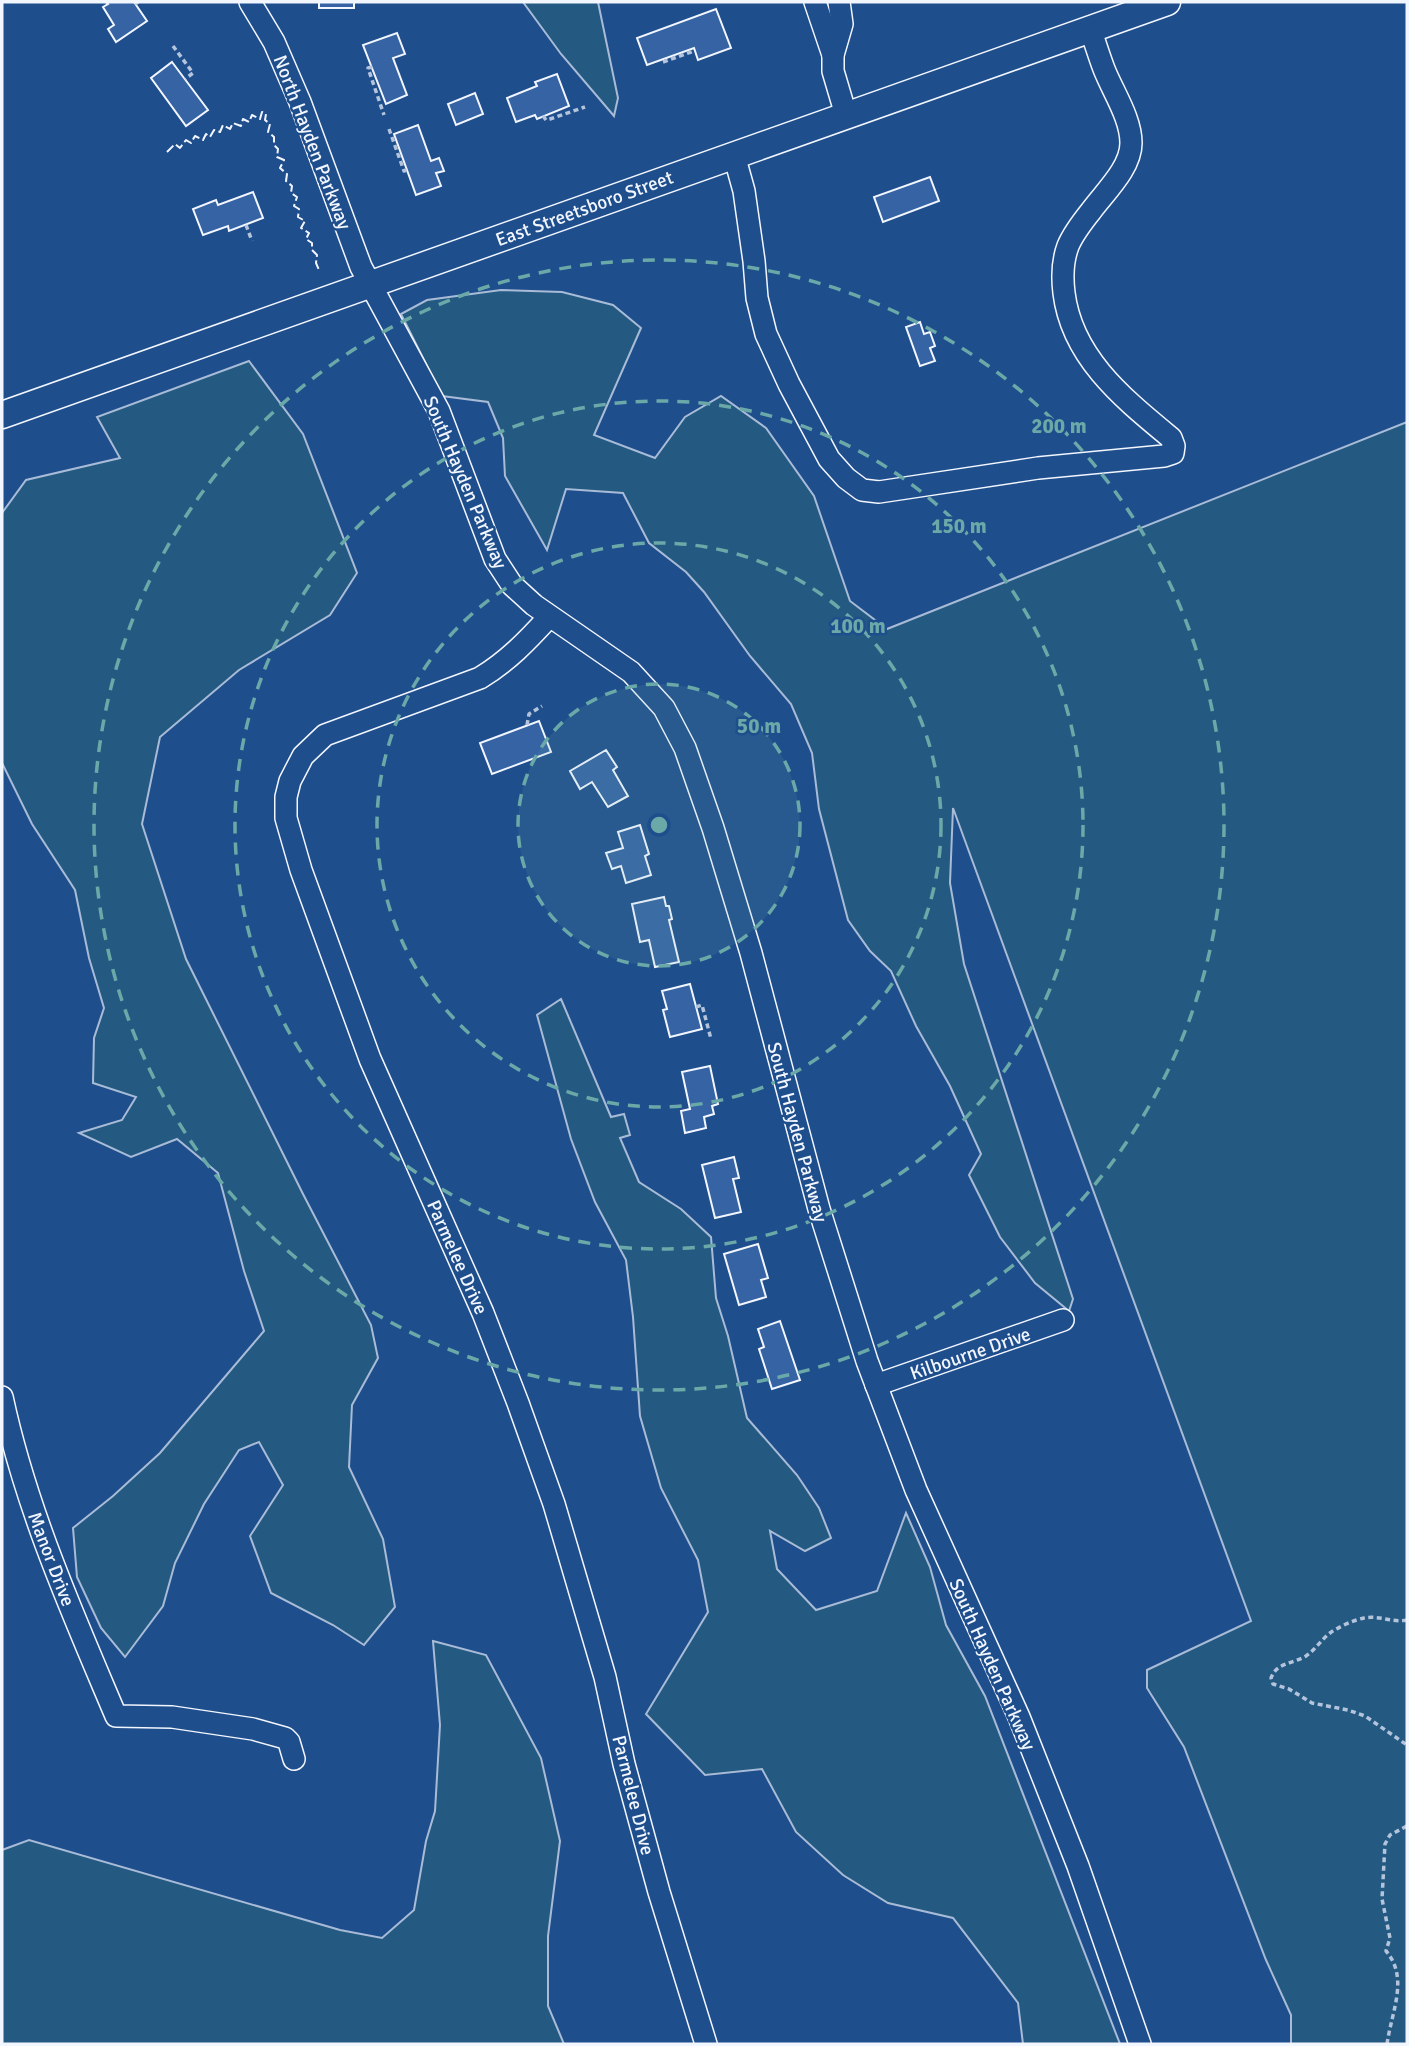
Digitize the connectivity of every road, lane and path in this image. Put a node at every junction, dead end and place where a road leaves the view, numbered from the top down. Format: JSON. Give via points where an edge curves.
{"nodes":[{"id":1,"x":250,"y":2,"type":"edge"},
{"id":2,"x":816,"y":2,"type":"edge"},
{"id":3,"x":839,"y":2,"type":"edge"},
{"id":4,"x":1167,"y":2,"type":"edge"},
{"id":5,"x":1090,"y":29,"type":"junction"},
{"id":6,"x":173,"y":46,"type":"dead end"},
{"id":7,"x":694,"y":51,"type":"dead end"},
{"id":8,"x":833,"y":55,"type":"junction"},
{"id":9,"x":663,"y":62,"type":"dead end"},
{"id":10,"x":372,"y":67,"type":"dead end"},
{"id":11,"x":185,"y":79,"type":"dead end"},
{"id":12,"x":584,"y":107,"type":"dead end"},
{"id":13,"x":384,"y":115,"type":"dead end"},
{"id":14,"x":846,"y":115,"type":"junction"},
{"id":15,"x":543,"y":116,"type":"dead end"},
{"id":16,"x":389,"y":129,"type":"dead end"},
{"id":17,"x":734,"y":155,"type":"junction"},
{"id":18,"x":407,"y":170,"type":"dead end"},
{"id":19,"x":246,"y":225,"type":"dead end"},
{"id":20,"x":252,"y":241,"type":"dead end"},
{"id":21,"x":371,"y":285,"type":"junction"},
{"id":22,"x":2,"y":415,"type":"edge"},
{"id":23,"x":549,"y":617,"type":"junction"},
{"id":24,"x":542,"y":706,"type":"dead end"},
{"id":25,"x":527,"y":725,"type":"dead end"},
{"id":26,"x":696,"y":1007,"type":"dead end"},
{"id":27,"x":710,"y":1039,"type":"dead end"},
{"id":28,"x":1063,"y":1320,"type":"dead end"},
{"id":29,"x":876,"y":1385,"type":"junction"},
{"id":30,"x":2,"y":1397,"type":"edge"},
{"id":31,"x":1407,"y":1620,"type":"edge"},
{"id":32,"x":1407,"y":1745,"type":"edge"},
{"id":33,"x":294,"y":1759,"type":"dead end"},
{"id":34,"x":1407,"y":1826,"type":"edge"},
{"id":35,"x":1402,"y":1966,"type":"dead end"},
{"id":36,"x":1404,"y":1993,"type":"dead end"},
{"id":37,"x":706,"y":2044,"type":"edge"},
{"id":38,"x":1140,"y":2044,"type":"edge"},
{"id":39,"x":1387,"y":2044,"type":"edge"}],
"edges":[{"from":1,"to":21,"type":"street","name":"North Hayden Parkway","via":[[274,42],[300,102]]},
{"from":2,"to":8,"type":"street"},
{"from":3,"to":8,"type":"street","via":[[842,24]]},
{"from":4,"to":5,"type":"main road","name":"East Streetsboro Street"},
{"from":5,"to":14,"type":"main road","name":"East Streetsboro Street"},
{"from":5,"to":17,"type":"street","via":[[1132,146],[1125,165],[1068,246],[1061,273],[1066,313],[1097,369],[1123,399],[1171,439],[1173,453],[879,492],[862,490],[829,459],[766,334],[744,191]]},
{"from":6,"to":11,"type":"path","via":[[193,73]]},
{"from":7,"to":9,"type":"path"},
{"from":8,"to":14,"type":"street","via":[[837,92]]},
{"from":10,"to":13,"type":"path","via":[[368,68]]},
{"from":12,"to":15,"type":"path","via":[[546,120]]},
{"from":14,"to":17,"type":"main road","name":"East Streetsboro Street"},
{"from":16,"to":18,"type":"path"},
{"from":17,"to":21,"type":"main road","name":"East Streetsboro Street"},
{"from":19,"to":20,"type":"path"},
{"from":21,"to":22,"type":"main road","name":"East Streetsboro Street"},
{"from":21,"to":23,"type":"street","name":"South Hayden Parkway","via":[[439,411],[495,559],[512,586]]},
{"from":23,"to":29,"type":"street","name":"South Hayden Parkway","via":[[631,672],[664,708],[685,748],[751,953],[832,1257]]},
{"from":23,"to":37,"type":"street","name":"Parmelee Drive","via":[[516,653],[480,678],[325,736],[303,756],[290,781],[286,818],[370,1059],[483,1313],[554,1504],[605,1677],[659,1892]]},
{"from":24,"to":25,"type":"path","via":[[529,714]]},
{"from":26,"to":27,"type":"path","via":[[702,1005]]},
{"from":28,"to":29,"type":"street","name":"Kilbourne Drive"},
{"from":29,"to":38,"type":"street","name":"South Hayden Parkway","via":[[915,1490],[1019,1717],[1078,1866]]},
{"from":30,"to":33,"type":"street","name":"Manor Drive","via":[[26,1492],[116,1716],[172,1717],[253,1729],[285,1738]]},
{"from":31,"to":32,"type":"path","via":[[1360,1619],[1330,1633],[1303,1658],[1284,1663],[1270,1678],[1277,1687],[1312,1703],[1364,1716]]},
{"from":34,"to":35,"type":"path","via":[[1390,1835],[1385,1844],[1382,1899],[1390,1938],[1386,1951]]},
{"from":36,"to":39,"type":"path"}]}
